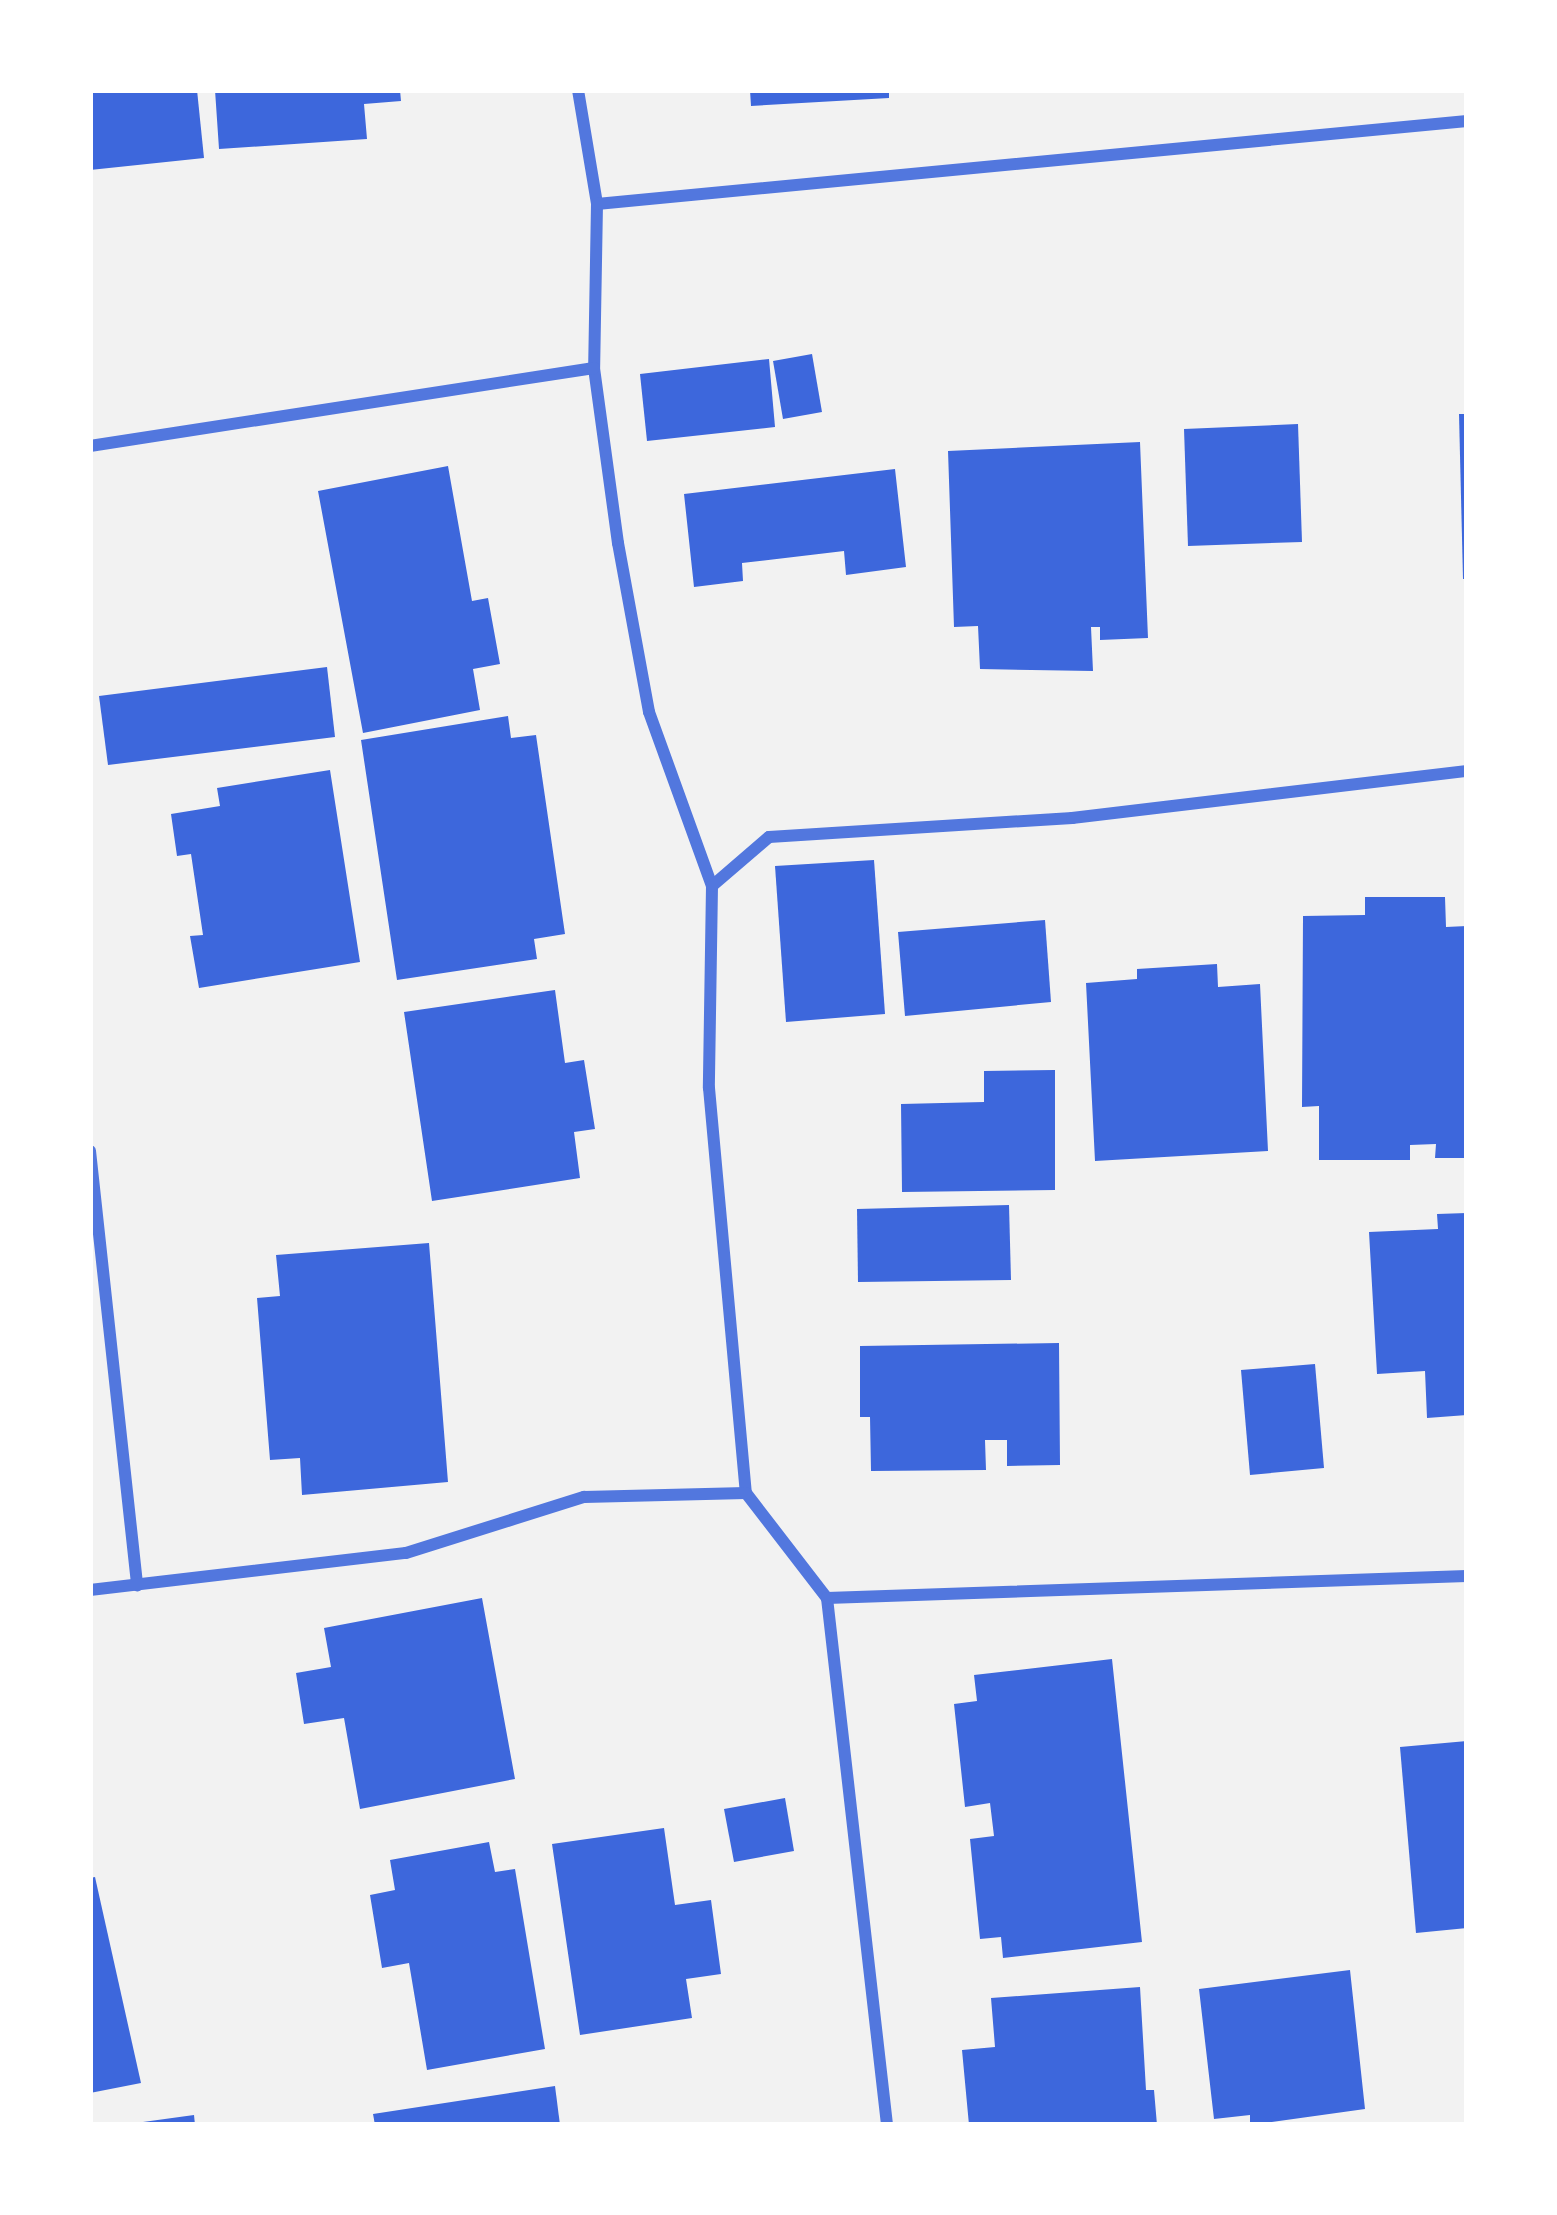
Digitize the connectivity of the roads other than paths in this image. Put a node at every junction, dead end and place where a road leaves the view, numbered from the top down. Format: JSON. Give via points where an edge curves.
{"nodes":[{"id":1,"x":578,"y":90,"type":"edge"},
{"id":2,"x":1467,"y":121,"type":"edge"},
{"id":3,"x":597,"y":204,"type":"junction"},
{"id":4,"x":594,"y":368,"type":"junction"},
{"id":5,"x":90,"y":446,"type":"edge"},
{"id":6,"x":1467,"y":772,"type":"edge"},
{"id":7,"x":712,"y":886,"type":"junction"},
{"id":8,"x":90,"y":1151,"type":"edge"},
{"id":9,"x":746,"y":1493,"type":"junction"},
{"id":10,"x":1467,"y":1576,"type":"edge"},
{"id":11,"x":137,"y":1585,"type":"junction"},
{"id":12,"x":90,"y":1590,"type":"edge"},
{"id":13,"x":827,"y":1598,"type":"junction"},
{"id":14,"x":887,"y":2125,"type":"edge"}],
"edges":[{"from":1,"to":3,"type":"street"},
{"from":2,"to":3,"type":"street"},
{"from":3,"to":4,"type":"street"},
{"from":4,"to":5,"type":"street"},
{"from":4,"to":7,"type":"street","via":[[649,712]]},
{"from":6,"to":7,"type":"street","via":[[1072,818],[769,837]]},
{"from":7,"to":9,"type":"street","via":[[709,1088]]},
{"from":8,"to":11,"type":"street"},
{"from":9,"to":11,"type":"street","via":[[584,1497],[406,1553]]},
{"from":9,"to":13,"type":"street"},
{"from":10,"to":13,"type":"street"},
{"from":11,"to":12,"type":"street"},
{"from":13,"to":14,"type":"street"}]}
